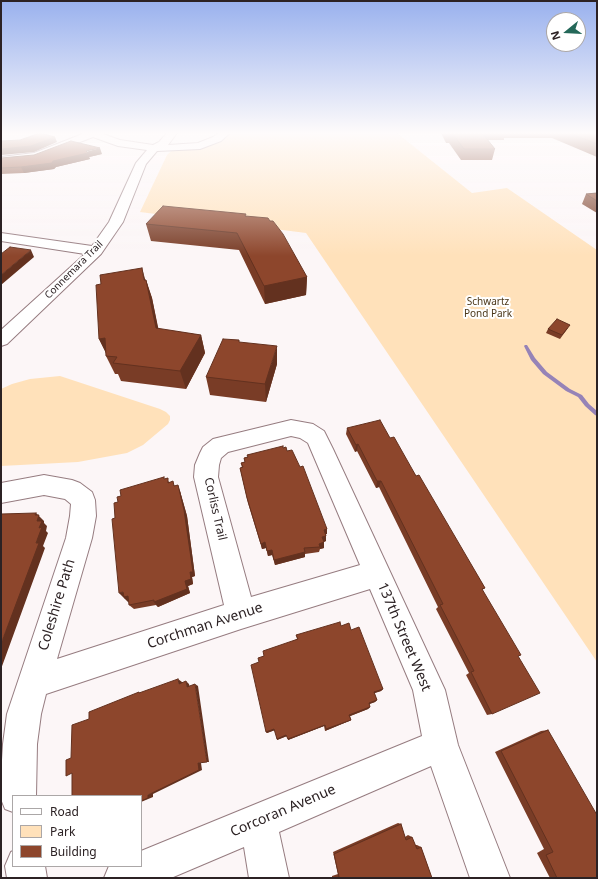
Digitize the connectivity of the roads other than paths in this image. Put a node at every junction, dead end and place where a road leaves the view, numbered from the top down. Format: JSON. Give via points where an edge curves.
{"nodes":[{"id":1,"x":135,"y":174,"type":"edge"},
{"id":2,"x":3,"y":239,"type":"edge"},
{"id":3,"x":96,"y":251,"type":"junction"},
{"id":4,"x":1,"y":340,"type":"edge"},
{"id":5,"x":305,"y":430,"type":"joint"},
{"id":6,"x":1,"y":493,"type":"edge"},
{"id":7,"x":377,"y":573,"type":"junction"},
{"id":8,"x":241,"y":614,"type":"junction"},
{"id":9,"x":34,"y":682,"type":"junction"},
{"id":10,"x":441,"y":745,"type":"junction"},
{"id":11,"x":18,"y":795,"type":"edge"},
{"id":12,"x":258,"y":822,"type":"junction"},
{"id":13,"x":25,"y":867,"type":"edge"},
{"id":14,"x":27,"y":878,"type":"edge"},
{"id":15,"x":124,"y":878,"type":"edge"},
{"id":16,"x":269,"y":878,"type":"edge"},
{"id":17,"x":490,"y":878,"type":"edge"}],
"edges":[{"from":1,"to":3,"type":"street","name":"Connemara Trail","via":[[116,222]]},
{"from":2,"to":3,"type":"street"},
{"from":3,"to":4,"type":"street","name":"Connemara Trail"},
{"from":5,"to":7,"type":"street","name":"137th Street West","via":[[316,437],[322,448]]},
{"from":5,"to":8,"type":"street","name":"Corliss Trail","via":[[284,429],[221,445],[211,454],[207,465],[206,477]]},
{"from":6,"to":9,"type":"street","name":"Coleshire Path","via":[[44,485],[72,490],[83,500],[83,516],[78,538]]},
{"from":7,"to":8,"type":"street","name":"Corchman Avenue"},
{"from":7,"to":10,"type":"street","name":"137th Street West","via":[[429,690]]},
{"from":8,"to":9,"type":"street","name":"Corchman Avenue"},
{"from":9,"to":11,"type":"street","name":"Coleshire Path","via":[[24,714]]},
{"from":10,"to":12,"type":"street","name":"Corcoran Avenue"},
{"from":10,"to":17,"type":"street","name":"137th Street West"},
{"from":12,"to":15,"type":"street","name":"Corcoran Avenue"},
{"from":12,"to":16,"type":"street"},
{"from":13,"to":14,"type":"street"}]}
